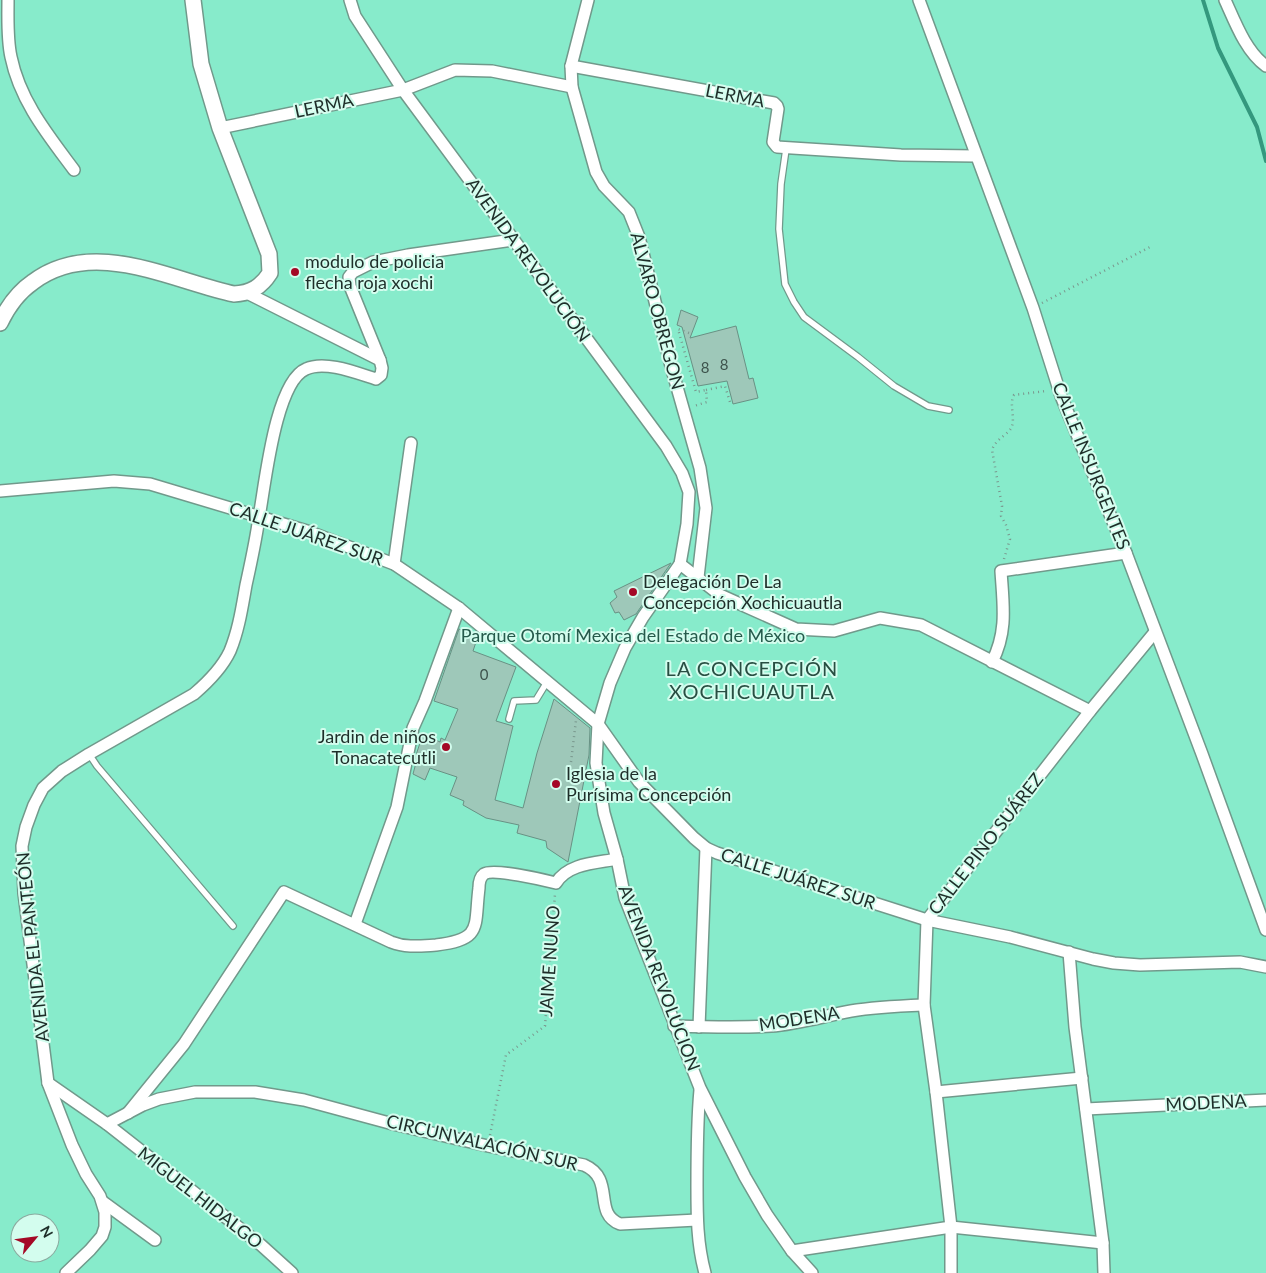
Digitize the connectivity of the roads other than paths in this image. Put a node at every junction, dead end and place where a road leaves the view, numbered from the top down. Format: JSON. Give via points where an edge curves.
{"nodes":[{"id":1,"x":8,"y":0,"type":"edge"},
{"id":2,"x":193,"y":0,"type":"edge"},
{"id":3,"x":350,"y":0,"type":"edge"},
{"id":4,"x":588,"y":0,"type":"edge"},
{"id":5,"x":919,"y":0,"type":"edge"},
{"id":6,"x":1226,"y":0,"type":"edge"},
{"id":7,"x":571,"y":66,"type":"junction"},
{"id":8,"x":1266,"y":66,"type":"edge"},
{"id":9,"x":572,"y":87,"type":"junction"},
{"id":10,"x":403,"y":90,"type":"junction"},
{"id":11,"x":220,"y":128,"type":"junction"},
{"id":12,"x":786,"y":149,"type":"junction"},
{"id":13,"x":976,"y":156,"type":"junction"},
{"id":14,"x":74,"y":170,"type":"dead end"},
{"id":15,"x":513,"y":240,"type":"junction"},
{"id":16,"x":247,"y":292,"type":"junction"},
{"id":17,"x":0,"y":323,"type":"edge"},
{"id":18,"x":380,"y":360,"type":"junction"},
{"id":19,"x":949,"y":410,"type":"dead end"},
{"id":20,"x":410,"y":443,"type":"dead end"},
{"id":21,"x":0,"y":491,"type":"edge"},
{"id":22,"x":260,"y":517,"type":"junction"},
{"id":23,"x":687,"y":524,"type":"joint"},
{"id":24,"x":1126,"y":553,"type":"junction"},
{"id":25,"x":394,"y":564,"type":"junction"},
{"id":26,"x":680,"y":564,"type":"junction"},
{"id":27,"x":698,"y":577,"type":"junction"},
{"id":28,"x":459,"y":608,"type":"junction"},
{"id":29,"x":1155,"y":632,"type":"junction"},
{"id":30,"x":992,"y":662,"type":"junction"},
{"id":31,"x":547,"y":682,"type":"junction"},
{"id":32,"x":1090,"y":711,"type":"junction"},
{"id":33,"x":509,"y":719,"type":"dead end"},
{"id":34,"x":598,"y":724,"type":"junction"},
{"id":35,"x":89,"y":754,"type":"junction"},
{"id":36,"x":706,"y":848,"type":"junction"},
{"id":37,"x":617,"y":859,"type":"junction"},
{"id":38,"x":927,"y":920,"type":"junction"},
{"id":39,"x":355,"y":924,"type":"junction"},
{"id":40,"x":233,"y":926,"type":"dead end"},
{"id":41,"x":1266,"y":930,"type":"edge"},
{"id":42,"x":1069,"y":952,"type":"junction"},
{"id":43,"x":1266,"y":967,"type":"edge"},
{"id":44,"x":924,"y":1005,"type":"junction"},
{"id":45,"x":674,"y":1026,"type":"junction"},
{"id":46,"x":699,"y":1027,"type":"junction"},
{"id":47,"x":1082,"y":1078,"type":"junction"},
{"id":48,"x":48,"y":1083,"type":"junction"},
{"id":49,"x":700,"y":1088,"type":"junction"},
{"id":50,"x":936,"y":1092,"type":"junction"},
{"id":51,"x":1266,"y":1100,"type":"edge"},
{"id":52,"x":1086,"y":1109,"type":"junction"},
{"id":53,"x":128,"y":1113,"type":"junction"},
{"id":54,"x":107,"y":1124,"type":"junction"},
{"id":55,"x":103,"y":1202,"type":"junction"},
{"id":56,"x":697,"y":1220,"type":"junction"},
{"id":57,"x":951,"y":1227,"type":"junction"},
{"id":58,"x":154,"y":1240,"type":"dead end"},
{"id":59,"x":1103,"y":1243,"type":"junction"},
{"id":60,"x":792,"y":1250,"type":"junction"},
{"id":61,"x":66,"y":1273,"type":"edge"},
{"id":62,"x":292,"y":1273,"type":"edge"},
{"id":63,"x":705,"y":1273,"type":"edge"},
{"id":64,"x":812,"y":1273,"type":"edge"},
{"id":65,"x":951,"y":1273,"type":"edge"},
{"id":66,"x":1104,"y":1273,"type":"edge"}],
"edges":[{"from":1,"to":14,"type":"street","via":[[10,56],[17,81],[28,106]]},
{"from":2,"to":11,"type":"main road","via":[[201,64]]},
{"from":3,"to":10,"type":"street","name":"AVENIDA REVOLUCIÓN","via":[[355,16]]},
{"from":4,"to":7,"type":"street","name":"ALVARO OBREGON"},
{"from":5,"to":13,"type":"street","name":"CALLE INSURGENTES"},
{"from":6,"to":8,"type":"street","via":[[1241,35]]},
{"from":7,"to":9,"type":"street","name":"ALVARO OBREGON"},
{"from":7,"to":12,"type":"street","name":"LERMA","via":[[774,103],[778,109],[773,142],[777,148]]},
{"from":9,"to":10,"type":"street","name":"LERMA","via":[[471,69],[455,70]]},
{"from":9,"to":27,"type":"street","name":"ALVARO OBREGON","via":[[596,172],[604,186],[629,212],[639,237],[700,468],[706,508]]},
{"from":10,"to":11,"type":"street","name":"LERMA"},
{"from":10,"to":15,"type":"street","name":"AVENIDA REVOLUCIÓN"},
{"from":11,"to":16,"type":"main road","via":[[269,254],[270,273],[258,288]]},
{"from":12,"to":13,"type":"street"},
{"from":12,"to":19,"type":"lane","via":[[779,229],[786,284],[794,302],[804,317],[894,386],[928,406]]},
{"from":13,"to":24,"type":"street","name":"CALLE INSURGENTES","via":[[1034,308],[1061,396]]},
{"from":15,"to":18,"type":"street","via":[[408,255],[374,262],[353,272],[349,283]]},
{"from":15,"to":23,"type":"street","name":"AVENIDA REVOLUCIÓN","via":[[674,459],[689,492]]},
{"from":16,"to":17,"type":"main road","via":[[234,294],[133,267],[85,262],[50,270],[37,279],[8,306]]},
{"from":16,"to":18,"type":"street"},
{"from":18,"to":22,"type":"street","name":"AVENIDA EL PANTEÓN","via":[[381,375],[376,379],[340,368],[319,366],[306,368],[297,374],[277,422]]},
{"from":20,"to":25,"type":"street"},
{"from":21,"to":22,"type":"street","name":"CALLE JUÁREZ SUR","via":[[114,481],[150,484]]},
{"from":22,"to":25,"type":"street","name":"CALLE JUÁREZ SUR"},
{"from":22,"to":35,"type":"street","name":"AVENIDA EL PANTEÓN","via":[[238,627],[217,672],[194,694]]},
{"from":23,"to":26,"type":"street","name":"AVENIDA REVOLUCION"},
{"from":24,"to":29,"type":"street","name":"CALLE INSURGENTES"},
{"from":24,"to":30,"type":"street","via":[[1001,571],[1004,630]]},
{"from":25,"to":28,"type":"street","name":"CALLE JUÁREZ SUR"},
{"from":26,"to":27,"type":"street"},
{"from":26,"to":34,"type":"street","name":"AVENIDA REVOLUCION","via":[[626,648],[610,683]]},
{"from":27,"to":30,"type":"street","via":[[720,595],[796,629],[834,631],[880,618],[894,619],[929,629]]},
{"from":28,"to":31,"type":"street","name":"CALLE JUÁREZ SUR"},
{"from":28,"to":39,"type":"street","via":[[413,728],[397,806]]},
{"from":29,"to":32,"type":"street","name":"CALLE PINO SUÁREZ"},
{"from":29,"to":41,"type":"street","name":"CALLE INSURGENTES"},
{"from":30,"to":32,"type":"street"},
{"from":31,"to":33,"type":"lane","via":[[536,700],[514,701]]},
{"from":31,"to":34,"type":"street","name":"CALLE JUÁREZ SUR"},
{"from":32,"to":38,"type":"street","name":"CALLE PINO SUÁREZ"},
{"from":34,"to":36,"type":"street","name":"CALLE JUÁREZ SUR","via":[[639,782],[680,826]]},
{"from":34,"to":37,"type":"street","name":"AVENIDA REVOLUCION","via":[[596,764],[604,813]]},
{"from":35,"to":40,"type":"lane"},
{"from":35,"to":48,"type":"street","name":"AVENIDA EL PANTEÓN","via":[[62,771],[44,788],[29,819],[22,846],[24,893]]},
{"from":36,"to":38,"type":"street","name":"CALLE JUÁREZ SUR"},
{"from":36,"to":46,"type":"street"},
{"from":37,"to":39,"type":"street","name":"JAIME NUNO","via":[[571,869],[556,882],[497,872],[484,874],[473,929],[469,936],[458,941],[404,947]]},
{"from":37,"to":45,"type":"street","name":"AVENIDA REVOLUCION","via":[[625,898]]},
{"from":38,"to":42,"type":"street","name":"CALLE JUÁREZ SUR"},
{"from":38,"to":44,"type":"street","name":"CALLE PINO SUÁREZ"},
{"from":39,"to":53,"type":"street","via":[[284,892],[184,1044]]},
{"from":42,"to":43,"type":"street","name":"CALLE JUÁREZ SUR","via":[[1114,963],[1240,962]]},
{"from":42,"to":47,"type":"street"},
{"from":44,"to":46,"type":"street","name":"MODENA","via":[[871,1008],[772,1026]]},
{"from":44,"to":50,"type":"street","name":"CALLE PINO SUÁREZ"},
{"from":45,"to":46,"type":"street","name":"MODENA"},
{"from":45,"to":49,"type":"street","name":"AVENIDA REVOLUCION"},
{"from":47,"to":50,"type":"street"},
{"from":47,"to":52,"type":"street"},
{"from":48,"to":54,"type":"street"},
{"from":48,"to":55,"type":"street","name":"AVENIDA EL PANTEÓN","via":[[72,1144]]},
{"from":49,"to":56,"type":"street"},
{"from":49,"to":60,"type":"street","name":"AVENIDA REVOLUCION","via":[[749,1184]]},
{"from":50,"to":57,"type":"street","name":"CALLE PINO SUÁREZ"},
{"from":51,"to":52,"type":"street","name":"MODENA"},
{"from":52,"to":59,"type":"street"},
{"from":53,"to":54,"type":"street","name":"CIRCUNVALACIÓN SUR"},
{"from":53,"to":56,"type":"street","name":"CIRCUNVALACIÓN SUR","via":[[158,1099],[194,1092],[255,1092],[304,1100],[393,1124],[590,1168],[601,1181],[606,1211],[620,1224]]},
{"from":54,"to":62,"type":"street","name":"MIGUEL HIDALGO"},
{"from":55,"to":58,"type":"street"},
{"from":55,"to":61,"type":"street","name":"AVENIDA EL PANTEÓN","via":[[106,1219],[102,1236]]},
{"from":56,"to":63,"type":"street"},
{"from":57,"to":59,"type":"street"},
{"from":57,"to":60,"type":"street"},
{"from":57,"to":65,"type":"street","name":"CALLE PINO SUÁREZ"},
{"from":59,"to":66,"type":"street"},
{"from":60,"to":64,"type":"street","name":"AVENIDA REVOLUCION"}]}
